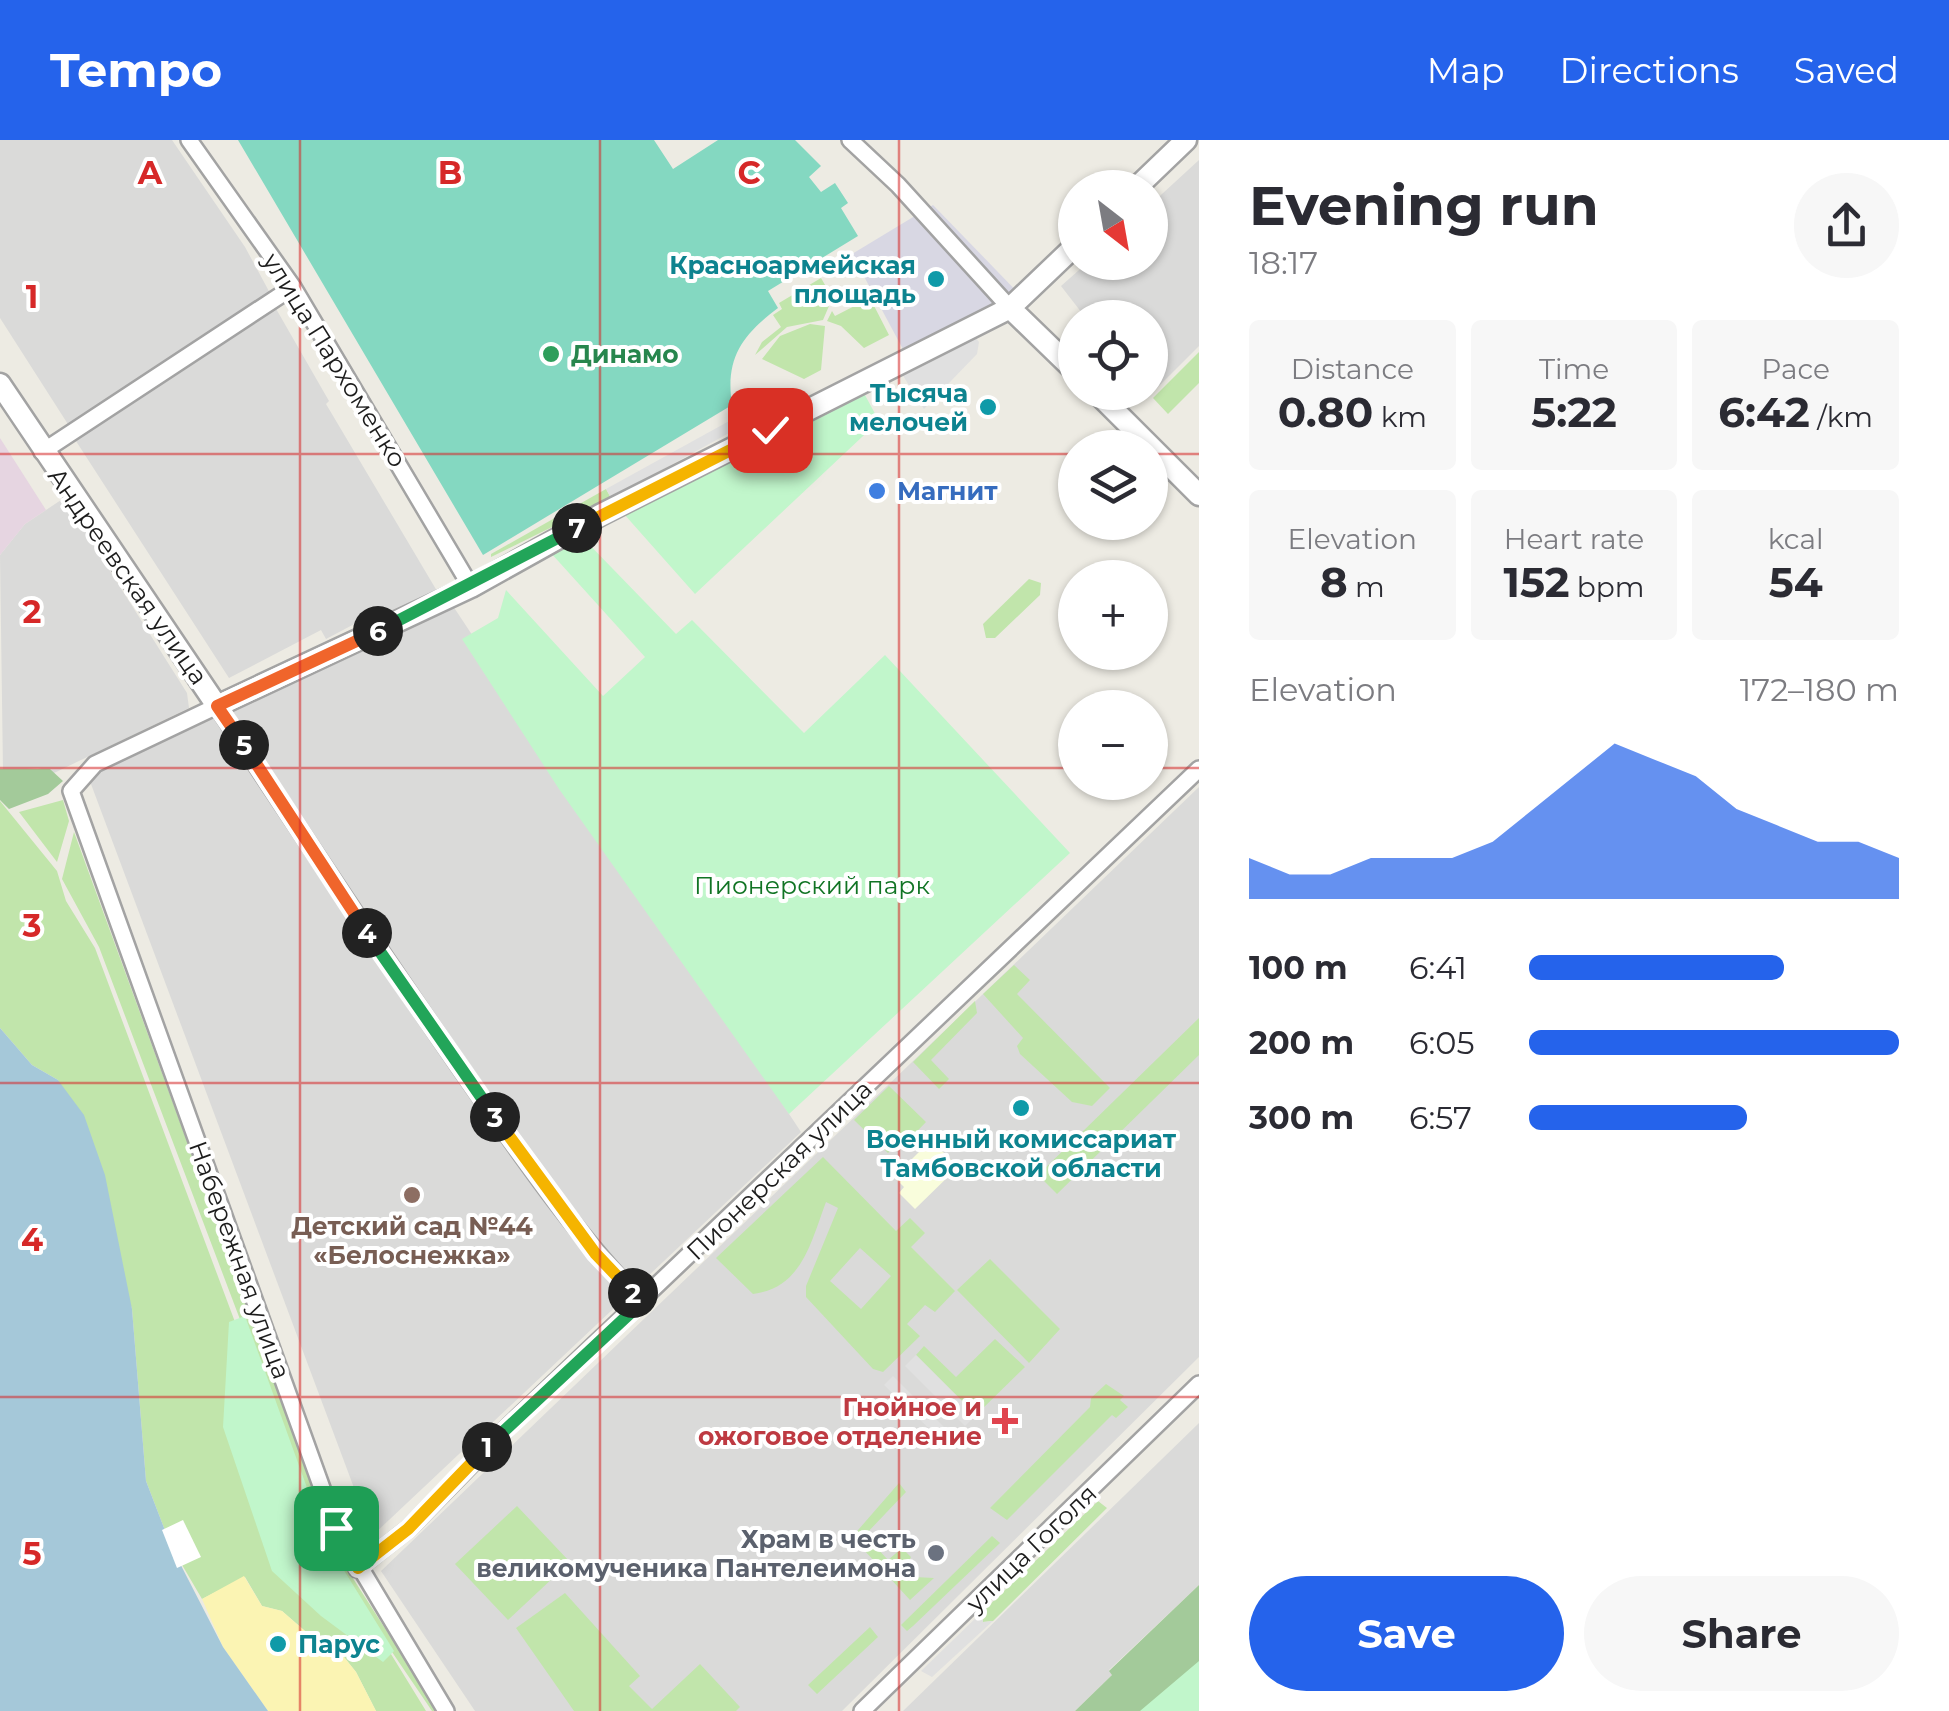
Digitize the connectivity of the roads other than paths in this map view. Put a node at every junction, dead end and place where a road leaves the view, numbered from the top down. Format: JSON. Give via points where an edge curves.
{"nodes":[{"id":1,"x":189,"y":140,"type":"edge"},
{"id":2,"x":850,"y":140,"type":"edge"},
{"id":3,"x":1186,"y":140,"type":"edge"},
{"id":4,"x":1155,"y":170,"type":"edge"},
{"id":5,"x":1058,"y":262,"type":"edge"},
{"id":6,"x":293,"y":287,"type":"junction"},
{"id":7,"x":1010,"y":308,"type":"junction"},
{"id":8,"x":1058,"y":355,"type":"edge"},
{"id":9,"x":0,"y":384,"type":"edge"},
{"id":10,"x":1114,"y":410,"type":"edge"},
{"id":11,"x":42,"y":452,"type":"junction"},
{"id":12,"x":1199,"y":496,"type":"edge"},
{"id":13,"x":471,"y":587,"type":"junction"},
{"id":14,"x":217,"y":706,"type":"junction"},
{"id":15,"x":1199,"y":769,"type":"edge"},
{"id":16,"x":642,"y":1302,"type":"junction"},
{"id":17,"x":1199,"y":1384,"type":"edge"},
{"id":18,"x":358,"y":1568,"type":"junction"},
{"id":19,"x":446,"y":1711,"type":"edge"},
{"id":20,"x":862,"y":1711,"type":"edge"}],
"edges":[{"from":1,"to":6,"type":"street","name":"улица Пархоменко"},
{"from":2,"to":7,"type":"street"},
{"from":3,"to":4,"type":"street"},
{"from":5,"to":7,"type":"street"},
{"from":6,"to":11,"type":"street"},
{"from":6,"to":13,"type":"street","name":"улица Пархоменко"},
{"from":7,"to":8,"type":"street"},
{"from":7,"to":13,"type":"street"},
{"from":9,"to":11,"type":"street","name":"Андреевская улица"},
{"from":10,"to":12,"type":"street"},
{"from":11,"to":14,"type":"street","name":"Андреевская улица"},
{"from":13,"to":14,"type":"street"},
{"from":14,"to":16,"type":"street","name":"Андреевская улица","via":[[501,1126],[595,1253]]},
{"from":14,"to":18,"type":"street","name":"Набережная улица","via":[[94,764],[71,791],[336,1528]]},
{"from":15,"to":16,"type":"street","name":"Пионерская улица"},
{"from":16,"to":18,"type":"street","name":"Пионерская улица","via":[[408,1529]]},
{"from":17,"to":20,"type":"street","name":"улица Гоголя"},
{"from":18,"to":19,"type":"street","name":"Набережная улица"}]}
